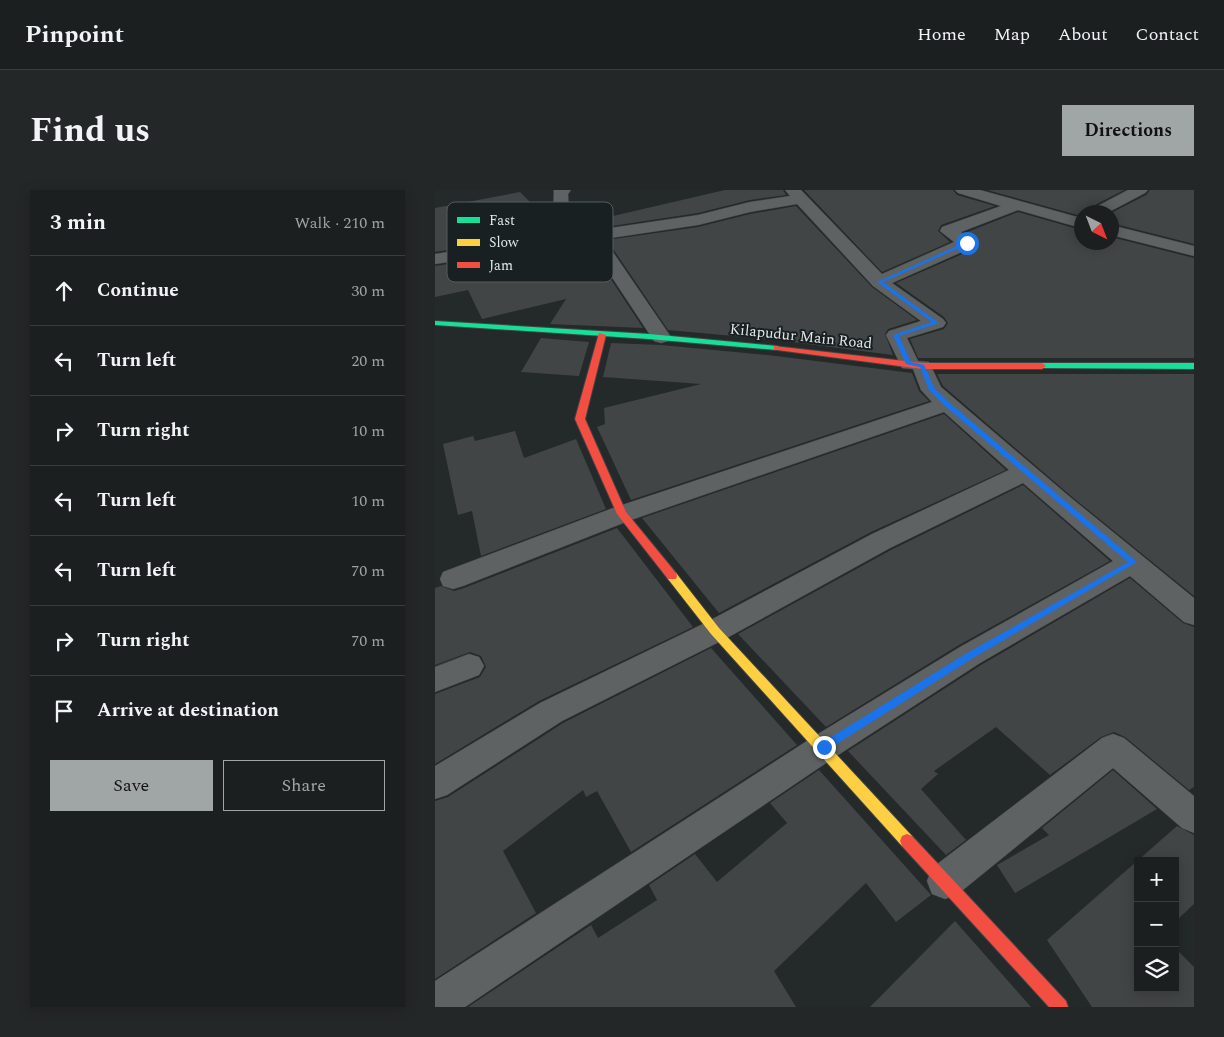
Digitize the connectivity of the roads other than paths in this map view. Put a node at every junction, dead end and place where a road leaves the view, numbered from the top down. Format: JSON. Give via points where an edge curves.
{"nodes":[{"id":1,"x":563,"y":190,"type":"edge"},
{"id":2,"x":963,"y":190,"type":"edge"},
{"id":3,"x":1140,"y":190,"type":"edge"},
{"id":4,"x":797,"y":194,"type":"edge"},
{"id":5,"x":560,"y":202,"type":"edge"},
{"id":6,"x":1111,"y":205,"type":"edge"},
{"id":7,"x":1015,"y":206,"type":"junction"},
{"id":8,"x":1074,"y":220,"type":"edge"},
{"id":9,"x":1119,"y":232,"type":"edge"},
{"id":10,"x":613,"y":233,"type":"edge"},
{"id":11,"x":1194,"y":251,"type":"edge"},
{"id":12,"x":613,"y":265,"type":"edge"},
{"id":13,"x":879,"y":282,"type":"junction"},
{"id":14,"x":435,"y":323,"type":"edge"},
{"id":15,"x":603,"y":335,"type":"junction"},
{"id":16,"x":661,"y":337,"type":"junction"},
{"id":17,"x":915,"y":365,"type":"junction"},
{"id":18,"x":1194,"y":366,"type":"edge"},
{"id":19,"x":947,"y":404,"type":"junction"},
{"id":20,"x":1026,"y":472,"type":"junction"},
{"id":21,"x":622,"y":514,"type":"junction"},
{"id":22,"x":1133,"y":562,"type":"junction"},
{"id":23,"x":453,"y":579,"type":"dead end"},
{"id":24,"x":1194,"y":614,"type":"edge"},
{"id":25,"x":715,"y":631,"type":"junction"},
{"id":26,"x":469,"y":666,"type":"dead end"},
{"id":27,"x":435,"y":680,"type":"edge"},
{"id":28,"x":824,"y":747,"type":"junction"},
{"id":29,"x":435,"y":784,"type":"edge"},
{"id":30,"x":1194,"y":817,"type":"edge"},
{"id":31,"x":945,"y":881,"type":"junction"},
{"id":32,"x":435,"y":1004,"type":"edge"},
{"id":33,"x":1060,"y":1007,"type":"edge"}],
"edges":[{"from":1,"to":5,"type":"street","via":[[560,192]]},
{"from":2,"to":7,"type":"street"},
{"from":3,"to":6,"type":"street"},
{"from":4,"to":10,"type":"street","via":[[698,220]]},
{"from":4,"to":13,"type":"street"},
{"from":7,"to":8,"type":"street"},
{"from":7,"to":13,"type":"street","via":[[947,231],[967,243]]},
{"from":9,"to":11,"type":"street"},
{"from":12,"to":16,"type":"street"},
{"from":13,"to":17,"type":"street","via":[[937,323],[896,335]]},
{"from":14,"to":15,"type":"street","name":"Kilapudur Main Road"},
{"from":15,"to":16,"type":"street","name":"Kilapudur Main Road"},
{"from":15,"to":21,"type":"street","via":[[580,420]]},
{"from":16,"to":17,"type":"street","name":"Kilapudur Main Road","via":[[768,346]]},
{"from":17,"to":18,"type":"street","name":"Kilapudur Main Road"},
{"from":17,"to":19,"type":"street","via":[[932,390]]},
{"from":19,"to":20,"type":"street"},
{"from":19,"to":21,"type":"street"},
{"from":20,"to":22,"type":"street"},
{"from":20,"to":25,"type":"street","via":[[881,541]]},
{"from":21,"to":23,"type":"street"},
{"from":21,"to":25,"type":"street"},
{"from":22,"to":24,"type":"street"},
{"from":22,"to":28,"type":"street","via":[[970,655]]},
{"from":25,"to":28,"type":"street"},
{"from":25,"to":29,"type":"street","via":[[551,712]]},
{"from":26,"to":27,"type":"street"},
{"from":28,"to":31,"type":"street"},
{"from":28,"to":32,"type":"street"},
{"from":30,"to":31,"type":"street","via":[[1113,748]]},
{"from":31,"to":33,"type":"street"}]}
